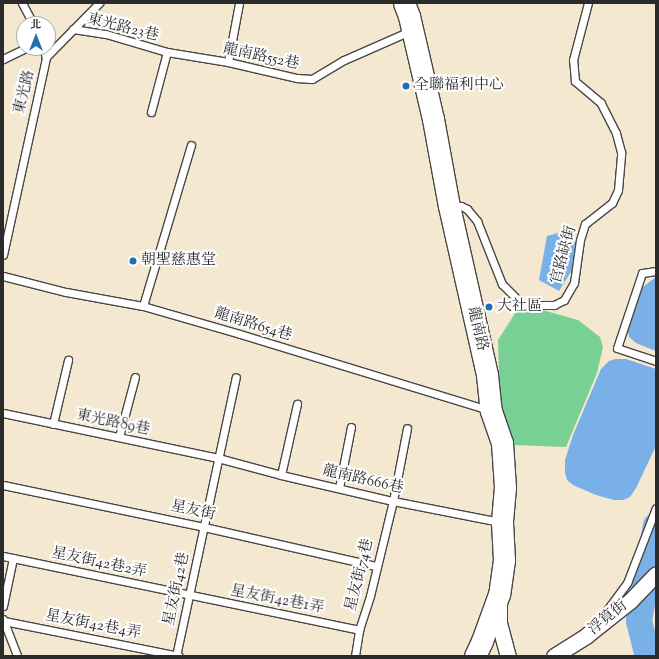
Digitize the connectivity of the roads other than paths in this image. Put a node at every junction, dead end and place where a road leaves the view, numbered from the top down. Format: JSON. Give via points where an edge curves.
{"nodes":[{"id":1,"x":22,"y":3,"type":"edge"},
{"id":2,"x":99,"y":3,"type":"edge"},
{"id":3,"x":239,"y":3,"type":"edge"},
{"id":4,"x":404,"y":3,"type":"edge"},
{"id":5,"x":588,"y":3,"type":"edge"},
{"id":6,"x":29,"y":16,"type":"edge"},
{"id":7,"x":73,"y":29,"type":"junction"},
{"id":8,"x":412,"y":31,"type":"junction"},
{"id":9,"x":167,"y":52,"type":"junction"},
{"id":10,"x":16,"y":53,"type":"edge"},
{"id":11,"x":46,"y":57,"type":"joint"},
{"id":12,"x":3,"y":59,"type":"edge"},
{"id":13,"x":228,"y":62,"type":"junction"},
{"id":14,"x":151,"y":112,"type":"dead end"},
{"id":15,"x":191,"y":145,"type":"dead end"},
{"id":16,"x":449,"y":206,"type":"junction"},
{"id":17,"x":3,"y":255,"type":"edge"},
{"id":18,"x":656,"y":271,"type":"edge"},
{"id":19,"x":3,"y":276,"type":"edge"},
{"id":20,"x":143,"y":306,"type":"junction"},
{"id":21,"x":68,"y":360,"type":"dead end"},
{"id":22,"x":656,"y":361,"type":"edge"},
{"id":23,"x":135,"y":377,"type":"dead end"},
{"id":24,"x":236,"y":377,"type":"dead end"},
{"id":25,"x":297,"y":404,"type":"dead end"},
{"id":26,"x":492,"y":411,"type":"junction"},
{"id":27,"x":3,"y":413,"type":"edge"},
{"id":28,"x":53,"y":424,"type":"junction"},
{"id":29,"x":351,"y":427,"type":"dead end"},
{"id":30,"x":407,"y":428,"type":"dead end"},
{"id":31,"x":119,"y":437,"type":"junction"},
{"id":32,"x":218,"y":458,"type":"junction"},
{"id":33,"x":280,"y":475,"type":"junction"},
{"id":34,"x":3,"y":486,"type":"edge"},
{"id":35,"x":339,"y":488,"type":"junction"},
{"id":36,"x":393,"y":501,"type":"junction"},
{"id":37,"x":656,"y":508,"type":"edge"},
{"id":38,"x":502,"y":522,"type":"junction"},
{"id":39,"x":204,"y":527,"type":"junction"},
{"id":40,"x":3,"y":556,"type":"edge"},
{"id":41,"x":13,"y":558,"type":"junction"},
{"id":42,"x":376,"y":566,"type":"junction"},
{"id":43,"x":656,"y":574,"type":"edge"},
{"id":44,"x":499,"y":594,"type":"junction"},
{"id":45,"x":189,"y":596,"type":"junction"},
{"id":46,"x":3,"y":606,"type":"edge"},
{"id":47,"x":3,"y":619,"type":"edge"},
{"id":48,"x":359,"y":630,"type":"junction"},
{"id":49,"x":588,"y":635,"type":"junction"},
{"id":50,"x":17,"y":656,"type":"edge"},
{"id":51,"x":177,"y":656,"type":"edge"},
{"id":52,"x":355,"y":656,"type":"edge"},
{"id":53,"x":475,"y":656,"type":"edge"},
{"id":54,"x":508,"y":656,"type":"edge"},
{"id":55,"x":554,"y":656,"type":"edge"}],
"edges":[{"from":1,"to":6,"type":"lane"},
{"from":2,"to":7,"type":"lane","name":"東光路"},
{"from":3,"to":13,"type":"lane"},
{"from":4,"to":8,"type":"main road","name":"龍南路"},
{"from":5,"to":16,"type":"lane","name":"官路缺街","via":[[573,60],[575,81],[601,103],[616,133],[621,152],[618,190],[612,203],[585,224],[574,283],[564,300],[554,305],[523,305],[502,284],[477,221],[467,209]]},
{"from":7,"to":9,"type":"lane","name":"東光路23巷","via":[[106,34]]},
{"from":7,"to":11,"type":"lane","name":"東光路"},
{"from":8,"to":13,"type":"lane","name":"龍南路552巷","via":[[344,60],[312,79]]},
{"from":8,"to":16,"type":"main road","name":"龍南路","via":[[433,119]]},
{"from":9,"to":13,"type":"lane","name":"龍南路552巷"},
{"from":9,"to":14,"type":"lane"},
{"from":10,"to":12,"type":"lane"},
{"from":11,"to":17,"type":"lane","name":"東光路"},
{"from":15,"to":20,"type":"lane"},
{"from":16,"to":26,"type":"main road","name":"龍南路","via":[[487,375]]},
{"from":18,"to":22,"type":"lane","via":[[642,273],[617,348]]},
{"from":19,"to":20,"type":"lane","name":"龍南路654巷","via":[[66,292]]},
{"from":20,"to":26,"type":"lane","name":"龍南路654巷"},
{"from":21,"to":28,"type":"lane"},
{"from":23,"to":31,"type":"lane"},
{"from":24,"to":32,"type":"lane","name":"星友街42巷"},
{"from":25,"to":33,"type":"lane"},
{"from":26,"to":38,"type":"main road","name":"龍南路","via":[[502,443],[505,487]]},
{"from":27,"to":28,"type":"lane","name":"東光路89巷"},
{"from":28,"to":31,"type":"lane","name":"東光路89巷"},
{"from":29,"to":35,"type":"lane"},
{"from":30,"to":36,"type":"lane","name":"星友街74巷"},
{"from":31,"to":32,"type":"lane","name":"東光路89巷"},
{"from":32,"to":33,"type":"lane","name":"龍南路666巷"},
{"from":32,"to":39,"type":"lane","name":"星友街42巷"},
{"from":33,"to":35,"type":"lane","name":"龍南路666巷"},
{"from":34,"to":39,"type":"lane","name":"星友街"},
{"from":35,"to":36,"type":"lane","name":"龍南路666巷"},
{"from":36,"to":38,"type":"lane","name":"龍南路666巷"},
{"from":36,"to":42,"type":"lane","name":"星友街74巷"},
{"from":37,"to":49,"type":"lane","via":[[627,583]]},
{"from":38,"to":44,"type":"main road","name":"龍南路","via":[[504,560]]},
{"from":39,"to":42,"type":"lane","name":"星友街"},
{"from":39,"to":45,"type":"lane","name":"星友街42巷"},
{"from":40,"to":41,"type":"lane","name":"星友街42巷2弄"},
{"from":41,"to":45,"type":"lane","name":"星友街42巷2弄"},
{"from":41,"to":46,"type":"lane"},
{"from":42,"to":48,"type":"lane","name":"星友街74巷"},
{"from":43,"to":49,"type":"street","name":"浮筧街","via":[[630,601]]},
{"from":44,"to":53,"type":"main road","name":"龍南路"},
{"from":44,"to":54,"type":"street","via":[[499,623]]},
{"from":45,"to":48,"type":"lane","name":"星友街42巷1弄"},
{"from":45,"to":51,"type":"lane","name":"星友街42巷"},
{"from":47,"to":50,"type":"lane"},
{"from":47,"to":51,"type":"lane","name":"星友街42巷4弄"},
{"from":48,"to":52,"type":"lane","name":"星友街74巷"},
{"from":49,"to":55,"type":"street","name":"浮筧街"}]}
